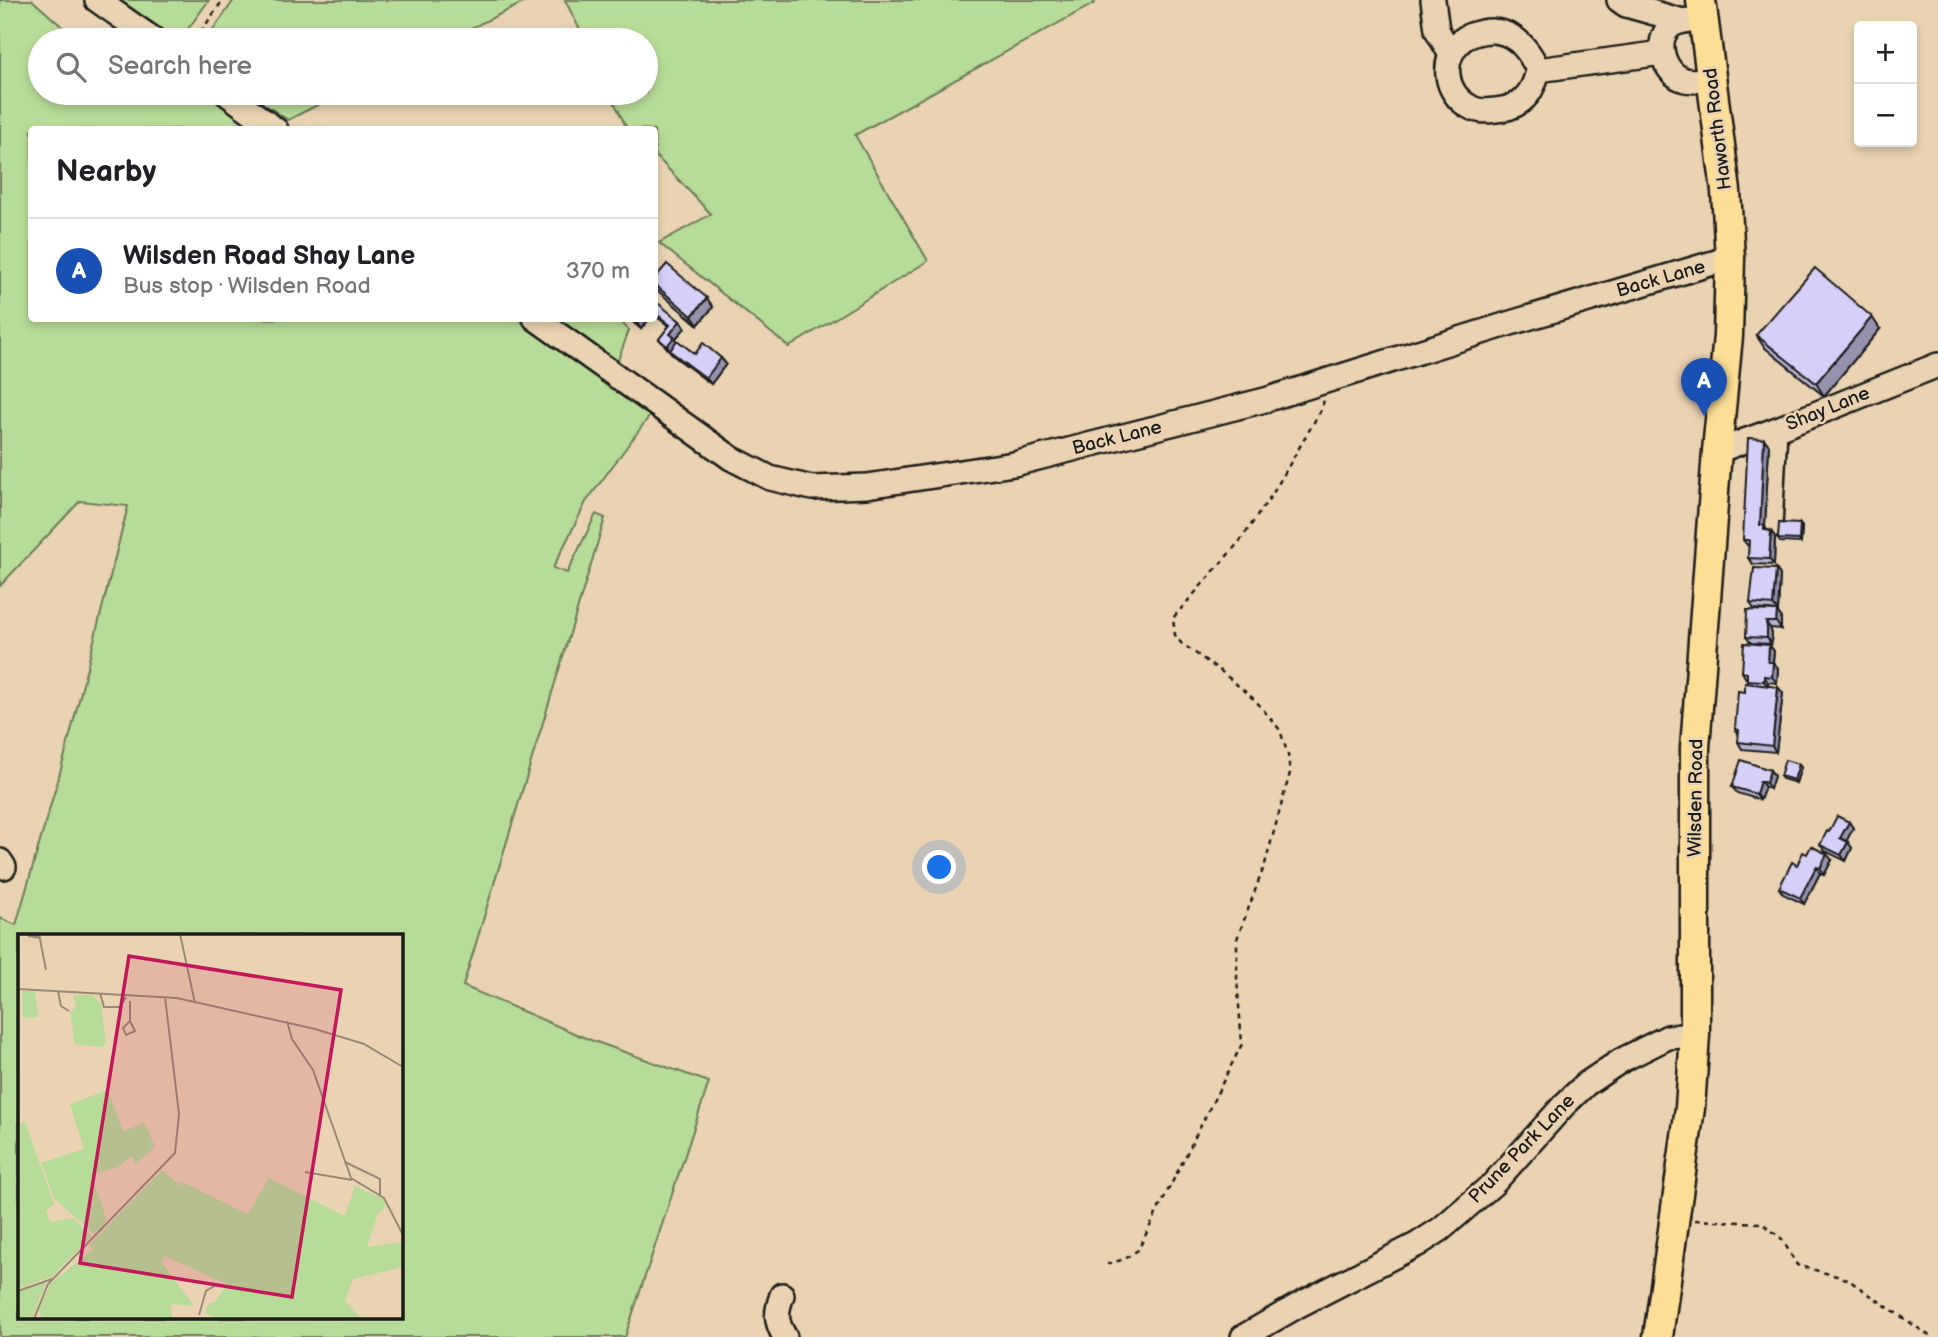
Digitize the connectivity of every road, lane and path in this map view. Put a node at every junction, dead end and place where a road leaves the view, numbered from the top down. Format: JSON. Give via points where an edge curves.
{"nodes":[{"id":1,"x":97,"y":0,"type":"edge"},
{"id":2,"x":223,"y":0,"type":"edge"},
{"id":3,"x":1433,"y":0,"type":"edge"},
{"id":4,"x":1619,"y":0,"type":"edge"},
{"id":5,"x":1696,"y":13,"type":"edge"},
{"id":6,"x":137,"y":28,"type":"edge"},
{"id":7,"x":203,"y":28,"type":"edge"},
{"id":8,"x":1450,"y":53,"type":"junction"},
{"id":9,"x":1662,"y":53,"type":"junction"},
{"id":10,"x":1538,"y":70,"type":"junction"},
{"id":11,"x":1712,"y":79,"type":"junction"},
{"id":12,"x":242,"y":105,"type":"edge"},
{"id":13,"x":271,"y":126,"type":"edge"},
{"id":14,"x":1730,"y":258,"type":"junction"},
{"id":15,"x":541,"y":322,"type":"edge"},
{"id":16,"x":1938,"y":365,"type":"edge"},
{"id":17,"x":1327,"y":381,"type":"junction"},
{"id":18,"x":1775,"y":430,"type":"junction"},
{"id":19,"x":1717,"y":451,"type":"junction"},
{"id":20,"x":1770,"y":527,"type":"dead end"},
{"id":21,"x":1695,"y":1035,"type":"junction"},
{"id":22,"x":1675,"y":1220,"type":"junction"},
{"id":23,"x":1107,"y":1264,"type":"dead end"},
{"id":24,"x":782,"y":1294,"type":"dead end"},
{"id":25,"x":785,"y":1337,"type":"edge"},
{"id":26,"x":1243,"y":1337,"type":"edge"},
{"id":27,"x":1658,"y":1337,"type":"edge"},
{"id":28,"x":1931,"y":1337,"type":"edge"}],
"edges":[{"from":1,"to":6,"type":"street"},
{"from":2,"to":7,"type":"path"},
{"from":3,"to":8,"type":"street","via":[[1437,30]]},
{"from":4,"to":5,"type":"street","via":[[1626,5]]},
{"from":5,"to":9,"type":"street","via":[[1671,26]]},
{"from":5,"to":11,"type":"main road","name":"Haworth Road"},
{"from":8,"to":10,"type":"street","via":[[1467,36],[1493,31],[1521,43]]},
{"from":8,"to":10,"type":"street","via":[[1449,82],[1456,95],[1470,107],[1485,111],[1515,106],[1527,98]]},
{"from":9,"to":10,"type":"street"},
{"from":9,"to":11,"type":"street","via":[[1668,68],[1681,79]]},
{"from":11,"to":14,"type":"main road","name":"Haworth Road"},
{"from":12,"to":13,"type":"street"},
{"from":14,"to":17,"type":"street","name":"Back Lane"},
{"from":14,"to":19,"type":"main road","name":"Wilsden Road"},
{"from":15,"to":17,"type":"street","name":"Back Lane","via":[[731,458],[770,478],[811,488],[867,486],[1014,464]]},
{"from":16,"to":18,"type":"street","name":"Shay Lane"},
{"from":17,"to":23,"type":"path","via":[[1321,410],[1273,493],[1240,541],[1173,618],[1181,643],[1223,672],[1280,730],[1290,773],[1265,864],[1237,939],[1242,1044],[1138,1250]]},
{"from":18,"to":19,"type":"street","name":"Shay Lane"},
{"from":18,"to":20,"type":"street"},
{"from":19,"to":21,"type":"main road","name":"Wilsden Road","via":[[1695,748]]},
{"from":21,"to":22,"type":"main road","name":"Wilsden Road"},
{"from":21,"to":26,"type":"street","name":"Prune Park Lane","via":[[1668,1037],[1586,1084],[1493,1184],[1441,1229]]},
{"from":22,"to":27,"type":"main road","name":"Wilsden Road"},
{"from":22,"to":28,"type":"path","via":[[1762,1223],[1782,1239],[1797,1265],[1847,1279]]},
{"from":24,"to":25,"type":"street","via":[[776,1317]]}]}
